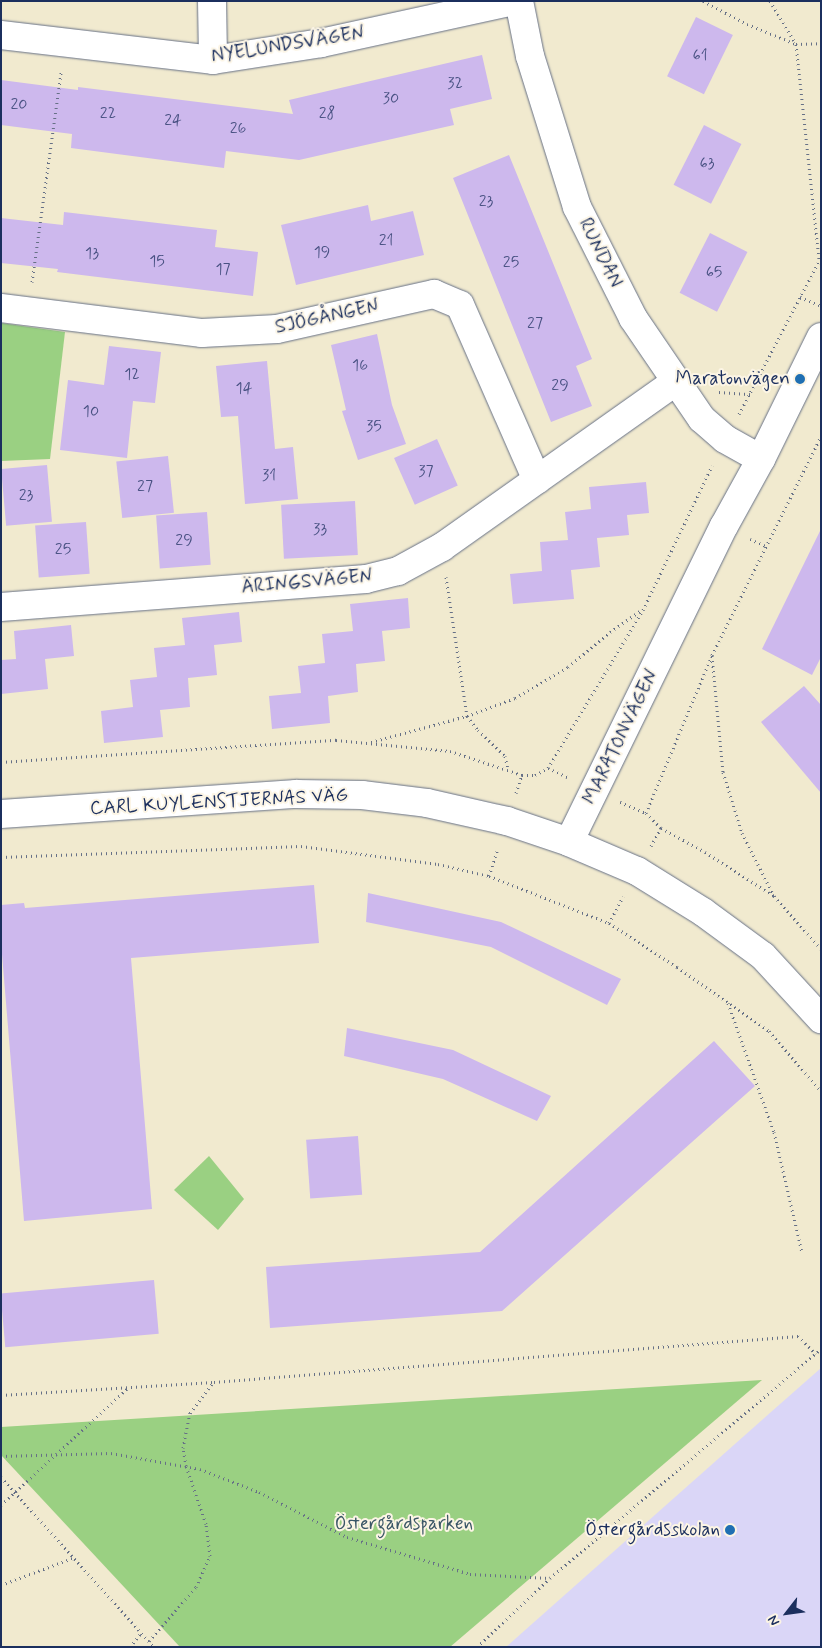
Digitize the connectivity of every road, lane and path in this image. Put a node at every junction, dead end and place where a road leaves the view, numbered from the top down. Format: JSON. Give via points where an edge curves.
{"nodes":[{"id":1,"x":212,"y":1,"type":"edge"},
{"id":2,"x":513,"y":1,"type":"edge"},
{"id":3,"x":519,"y":1,"type":"edge"},
{"id":4,"x":703,"y":1,"type":"edge"},
{"id":5,"x":770,"y":1,"type":"edge"},
{"id":6,"x":1,"y":35,"type":"edge"},
{"id":7,"x":65,"y":43,"type":"junction"},
{"id":8,"x":821,"y":43,"type":"edge"},
{"id":9,"x":796,"y":44,"type":"junction"},
{"id":10,"x":213,"y":60,"type":"junction"},
{"id":11,"x":820,"y":259,"type":"edge"},
{"id":12,"x":800,"y":297,"type":"junction"},
{"id":13,"x":821,"y":306,"type":"edge"},
{"id":14,"x":1,"y":308,"type":"edge"},
{"id":15,"x":28,"y":312,"type":"junction"},
{"id":16,"x":821,"y":337,"type":"edge"},
{"id":17,"x":675,"y":382,"type":"junction"},
{"id":18,"x":713,"y":392,"type":"dead end"},
{"id":19,"x":751,"y":394,"type":"junction"},
{"id":20,"x":821,"y":436,"type":"edge"},
{"id":21,"x":725,"y":439,"type":"junction"},
{"id":22,"x":761,"y":458,"type":"junction"},
{"id":23,"x":538,"y":480,"type":"junction"},
{"id":24,"x":442,"y":547,"type":"junction"},
{"id":25,"x":1,"y":607,"type":"edge"},
{"id":26,"x":643,"y":610,"type":"junction"},
{"id":27,"x":712,"y":655,"type":"junction"},
{"id":28,"x":467,"y":716,"type":"junction"},
{"id":29,"x":366,"y":743,"type":"dead end"},
{"id":30,"x":548,"y":768,"type":"dead end"},
{"id":31,"x":508,"y":769,"type":"dead end"},
{"id":32,"x":646,"y":813,"type":"dead end"},
{"id":33,"x":1,"y":814,"type":"edge"},
{"id":34,"x":569,"y":842,"type":"junction"},
{"id":35,"x":1,"y":857,"type":"edge"},
{"id":36,"x":774,"y":896,"type":"dead end"},
{"id":37,"x":727,"y":1002,"type":"junction"},
{"id":38,"x":821,"y":1019,"type":"edge"},
{"id":39,"x":821,"y":1091,"type":"edge"},
{"id":40,"x":802,"y":1252,"type":"dead end"},
{"id":41,"x":821,"y":1349,"type":"edge"},
{"id":42,"x":816,"y":1354,"type":"junction"},
{"id":43,"x":214,"y":1382,"type":"junction"},
{"id":44,"x":129,"y":1387,"type":"junction"},
{"id":45,"x":1,"y":1395,"type":"edge"},
{"id":46,"x":56,"y":1453,"type":"junction"},
{"id":47,"x":1,"y":1456,"type":"edge"},
{"id":48,"x":186,"y":1466,"type":"junction"},
{"id":49,"x":1,"y":1477,"type":"edge"},
{"id":50,"x":15,"y":1493,"type":"junction"},
{"id":51,"x":1,"y":1505,"type":"edge"},
{"id":52,"x":73,"y":1558,"type":"junction"},
{"id":53,"x":550,"y":1578,"type":"junction"},
{"id":54,"x":1,"y":1585,"type":"edge"},
{"id":55,"x":141,"y":1633,"type":"junction"},
{"id":56,"x":149,"y":1641,"type":"junction"},
{"id":57,"x":130,"y":1647,"type":"edge"},
{"id":58,"x":154,"y":1647,"type":"edge"},
{"id":59,"x":478,"y":1647,"type":"edge"}],
"edges":[{"from":1,"to":10,"type":"street"},
{"from":2,"to":10,"type":"street","name":"NYELUNDSVÄGEN","via":[[321,43]]},
{"from":3,"to":17,"type":"street","name":"RUNDAN","via":[[530,56],[577,207],[633,318]]},
{"from":4,"to":9,"type":"path"},
{"from":5,"to":9,"type":"path"},
{"from":6,"to":7,"type":"street","name":"NYELUNDSVÄGEN"},
{"from":7,"to":10,"type":"street","name":"NYELUNDSVÄGEN"},
{"from":7,"to":15,"type":"path"},
{"from":8,"to":9,"type":"path"},
{"from":9,"to":11,"type":"path"},
{"from":11,"to":12,"type":"path"},
{"from":12,"to":13,"type":"path"},
{"from":12,"to":19,"type":"path"},
{"from":14,"to":15,"type":"street","name":"SJÖGÅNGEN"},
{"from":15,"to":23,"type":"street","name":"SJÖGÅNGEN","via":[[202,333],[277,329],[434,294],[460,306]]},
{"from":16,"to":22,"type":"street","name":"MARATONVÄGEN"},
{"from":17,"to":21,"type":"street","name":"RUNDAN","via":[[702,419]]},
{"from":17,"to":23,"type":"street","name":"ÄRINGSVÄGEN"},
{"from":18,"to":19,"type":"path"},
{"from":19,"to":21,"type":"path"},
{"from":20,"to":27,"type":"path"},
{"from":21,"to":22,"type":"street","name":"RUNDAN"},
{"from":21,"to":26,"type":"path"},
{"from":22,"to":34,"type":"street","name":"MARATONVÄGEN","via":[[724,526]]},
{"from":23,"to":24,"type":"street","name":"ÄRINGSVÄGEN"},
{"from":24,"to":25,"type":"street","name":"ÄRINGSVÄGEN","via":[[398,571],[366,579]]},
{"from":24,"to":28,"type":"path"},
{"from":26,"to":28,"type":"path","via":[[568,667],[515,698]]},
{"from":26,"to":30,"type":"path"},
{"from":27,"to":32,"type":"path"},
{"from":27,"to":36,"type":"path","via":[[723,772],[742,833]]},
{"from":28,"to":29,"type":"path"},
{"from":28,"to":31,"type":"path","via":[[506,756]]},
{"from":33,"to":34,"type":"street","name":"CARL KUYLENSTJERNAS VÄG","via":[[296,794],[362,794],[436,805],[507,821]]},
{"from":34,"to":38,"type":"street","name":"CARL KUYLENSTJERNAS VÄG","via":[[637,871],[703,912],[763,956]]},
{"from":35,"to":37,"type":"path","via":[[301,846],[438,864],[489,876],[609,923]]},
{"from":37,"to":39,"type":"path","via":[[770,1031]]},
{"from":37,"to":40,"type":"path","via":[[774,1132]]},
{"from":41,"to":42,"type":"path"},
{"from":42,"to":43,"type":"path","via":[[798,1336]]},
{"from":42,"to":53,"type":"path"},
{"from":43,"to":44,"type":"path"},
{"from":43,"to":48,"type":"path","via":[[190,1414],[183,1448]]},
{"from":44,"to":45,"type":"path"},
{"from":44,"to":46,"type":"path"},
{"from":46,"to":47,"type":"path"},
{"from":46,"to":48,"type":"path","via":[[111,1453]]},
{"from":46,"to":50,"type":"path"},
{"from":48,"to":53,"type":"path","via":[[200,1468],[259,1492],[347,1537],[470,1574]]},
{"from":48,"to":56,"type":"path","via":[[206,1524],[210,1556],[196,1587]]},
{"from":49,"to":50,"type":"path"},
{"from":50,"to":51,"type":"path"},
{"from":50,"to":52,"type":"path"},
{"from":52,"to":54,"type":"path"},
{"from":52,"to":55,"type":"path"},
{"from":53,"to":59,"type":"path"},
{"from":55,"to":56,"type":"path"},
{"from":55,"to":57,"type":"path"},
{"from":56,"to":58,"type":"path"}]}
